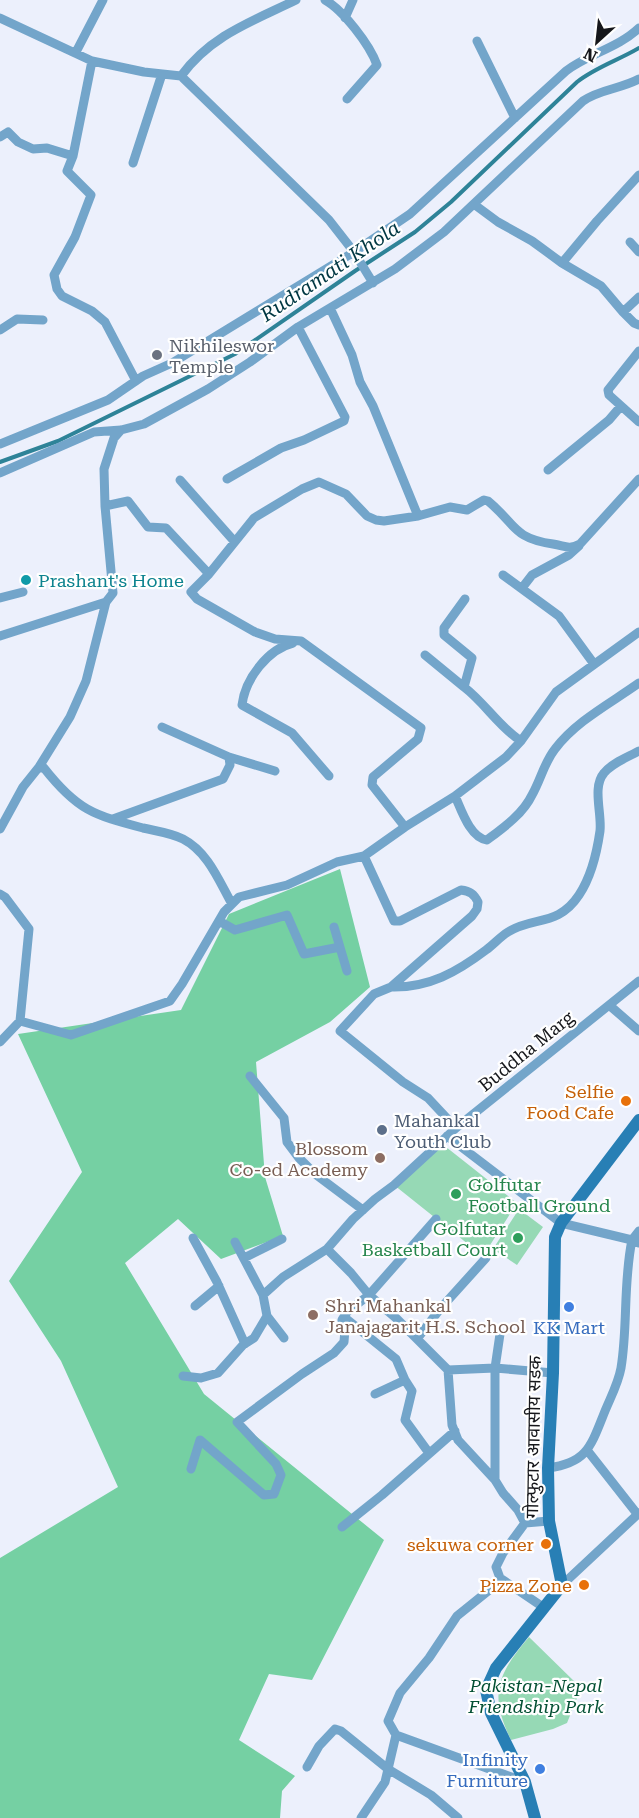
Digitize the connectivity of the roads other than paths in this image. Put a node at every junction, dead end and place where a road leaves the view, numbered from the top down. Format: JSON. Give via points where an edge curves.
{"nodes":[{"id":1,"x":103,"y":0,"type":"edge"},
{"id":2,"x":296,"y":0,"type":"edge"},
{"id":3,"x":325,"y":0,"type":"edge"},
{"id":4,"x":353,"y":0,"type":"edge"},
{"id":5,"x":0,"y":18,"type":"edge"},
{"id":6,"x":345,"y":18,"type":"junction"},
{"id":7,"x":639,"y":28,"type":"edge"},
{"id":8,"x":477,"y":41,"type":"dead end"},
{"id":9,"x":76,"y":52,"type":"junction"},
{"id":10,"x":92,"y":61,"type":"junction"},
{"id":11,"x":162,"y":74,"type":"junction"},
{"id":12,"x":182,"y":76,"type":"junction"},
{"id":13,"x":639,"y":79,"type":"edge"},
{"id":14,"x":347,"y":99,"type":"dead end"},
{"id":15,"x":514,"y":118,"type":"junction"},
{"id":16,"x":0,"y":137,"type":"edge"},
{"id":17,"x":73,"y":156,"type":"junction"},
{"id":18,"x":133,"y":163,"type":"dead end"},
{"id":19,"x":639,"y":175,"type":"edge"},
{"id":20,"x":475,"y":205,"type":"junction"},
{"id":21,"x":630,"y":242,"type":"dead end"},
{"id":22,"x":639,"y":252,"type":"edge"},
{"id":23,"x":356,"y":255,"type":"junction"},
{"id":24,"x":562,"y":263,"type":"junction"},
{"id":25,"x":370,"y":279,"type":"junction"},
{"id":26,"x":639,"y":297,"type":"edge"},
{"id":27,"x":330,"y":308,"type":"junction"},
{"id":28,"x":623,"y":312,"type":"junction"},
{"id":29,"x":43,"y":320,"type":"dead end"},
{"id":30,"x":639,"y":325,"type":"edge"},
{"id":31,"x":298,"y":327,"type":"junction"},
{"id":32,"x":0,"y":330,"type":"edge"},
{"id":33,"x":639,"y":351,"type":"edge"},
{"id":34,"x":136,"y":381,"type":"junction"},
{"id":35,"x":621,"y":406,"type":"junction"},
{"id":36,"x":639,"y":422,"type":"edge"},
{"id":37,"x":121,"y":430,"type":"junction"},
{"id":38,"x":0,"y":444,"type":"edge"},
{"id":39,"x":548,"y":470,"type":"dead end"},
{"id":40,"x":0,"y":473,"type":"edge"},
{"id":41,"x":227,"y":479,"type":"dead end"},
{"id":42,"x":639,"y":479,"type":"edge"},
{"id":43,"x":180,"y":480,"type":"dead end"},
{"id":44,"x":105,"y":506,"type":"junction"},
{"id":45,"x":418,"y":516,"type":"junction"},
{"id":46,"x":234,"y":541,"type":"junction"},
{"id":47,"x":580,"y":544,"type":"junction"},
{"id":48,"x":209,"y":574,"type":"junction"},
{"id":49,"x":503,"y":575,"type":"dead end"},
{"id":50,"x":522,"y":588,"type":"junction"},
{"id":51,"x":23,"y":592,"type":"dead end"},
{"id":52,"x":0,"y":598,"type":"edge"},
{"id":53,"x":465,"y":599,"type":"dead end"},
{"id":54,"x":106,"y":602,"type":"junction"},
{"id":55,"x":639,"y":633,"type":"edge"},
{"id":56,"x":0,"y":636,"type":"edge"},
{"id":57,"x":301,"y":641,"type":"junction"},
{"id":58,"x":425,"y":655,"type":"dead end"},
{"id":59,"x":594,"y":664,"type":"junction"},
{"id":60,"x":639,"y":684,"type":"edge"},
{"id":61,"x":464,"y":687,"type":"junction"},
{"id":62,"x":162,"y":727,"type":"dead end"},
{"id":63,"x":521,"y":741,"type":"junction"},
{"id":64,"x":637,"y":754,"type":"edge"},
{"id":65,"x":229,"y":757,"type":"junction"},
{"id":66,"x":39,"y":767,"type":"junction"},
{"id":67,"x":275,"y":771,"type":"dead end"},
{"id":68,"x":329,"y":776,"type":"dead end"},
{"id":69,"x":455,"y":796,"type":"junction"},
{"id":70,"x":112,"y":819,"type":"junction"},
{"id":71,"x":405,"y":827,"type":"junction"},
{"id":72,"x":0,"y":829,"type":"edge"},
{"id":73,"x":364,"y":856,"type":"junction"},
{"id":74,"x":0,"y":894,"type":"edge"},
{"id":75,"x":232,"y":904,"type":"junction"},
{"id":76,"x":219,"y":921,"type":"junction"},
{"id":77,"x":334,"y":927,"type":"dead end"},
{"id":78,"x":340,"y":947,"type":"junction"},
{"id":79,"x":347,"y":971,"type":"dead end"},
{"id":80,"x":639,"y":981,"type":"edge"},
{"id":81,"x":391,"y":987,"type":"junction"},
{"id":82,"x":609,"y":1005,"type":"junction"},
{"id":83,"x":21,"y":1021,"type":"junction"},
{"id":84,"x":639,"y":1031,"type":"edge"},
{"id":85,"x":0,"y":1042,"type":"edge"},
{"id":86,"x":250,"y":1076,"type":"dead end"},
{"id":87,"x":639,"y":1120,"type":"edge"},
{"id":88,"x":456,"y":1128,"type":"junction"},
{"id":89,"x":447,"y":1136,"type":"junction"},
{"id":90,"x":363,"y":1210,"type":"junction"},
{"id":91,"x":436,"y":1219,"type":"dead end"},
{"id":92,"x":561,"y":1223,"type":"junction"},
{"id":93,"x":639,"y":1232,"type":"edge"},
{"id":94,"x":193,"y":1238,"type":"dead end"},
{"id":95,"x":282,"y":1239,"type":"dead end"},
{"id":96,"x":235,"y":1242,"type":"dead end"},
{"id":97,"x":636,"y":1242,"type":"edge"},
{"id":98,"x":327,"y":1249,"type":"junction"},
{"id":99,"x":244,"y":1258,"type":"junction"},
{"id":100,"x":486,"y":1258,"type":"dead end"},
{"id":101,"x":219,"y":1286,"type":"junction"},
{"id":102,"x":263,"y":1295,"type":"junction"},
{"id":103,"x":369,"y":1295,"type":"junction"},
{"id":104,"x":195,"y":1306,"type":"dead end"},
{"id":105,"x":267,"y":1316,"type":"junction"},
{"id":106,"x":344,"y":1317,"type":"junction"},
{"id":107,"x":500,"y":1334,"type":"dead end"},
{"id":108,"x":285,"y":1338,"type":"dead end"},
{"id":109,"x":417,"y":1339,"type":"junction"},
{"id":110,"x":244,"y":1344,"type":"junction"},
{"id":111,"x":495,"y":1368,"type":"junction"},
{"id":112,"x":448,"y":1370,"type":"junction"},
{"id":113,"x":553,"y":1373,"type":"junction"},
{"id":114,"x":183,"y":1376,"type":"dead end"},
{"id":115,"x":405,"y":1380,"type":"junction"},
{"id":116,"x":375,"y":1394,"type":"dead end"},
{"id":117,"x":454,"y":1431,"type":"junction"},
{"id":118,"x":586,"y":1450,"type":"junction"},
{"id":119,"x":429,"y":1453,"type":"junction"},
{"id":120,"x":548,"y":1468,"type":"junction"},
{"id":121,"x":192,"y":1469,"type":"dead end"},
{"id":122,"x":495,"y":1480,"type":"junction"},
{"id":123,"x":638,"y":1514,"type":"edge"},
{"id":124,"x":549,"y":1521,"type":"junction"},
{"id":125,"x":525,"y":1523,"type":"junction"},
{"id":126,"x":342,"y":1527,"type":"dead end"},
{"id":127,"x":500,"y":1578,"type":"junction"},
{"id":128,"x":562,"y":1585,"type":"junction"},
{"id":129,"x":543,"y":1607,"type":"junction"},
{"id":130,"x":396,"y":1735,"type":"junction"},
{"id":131,"x":307,"y":1767,"type":"dead end"},
{"id":132,"x":388,"y":1769,"type":"junction"},
{"id":133,"x":525,"y":1782,"type":"junction"},
{"id":134,"x":361,"y":1818,"type":"edge"},
{"id":135,"x":458,"y":1818,"type":"edge"},
{"id":136,"x":535,"y":1818,"type":"edge"}],
"edges":[{"from":1,"to":9,"type":"street"},
{"from":2,"to":12,"type":"street","via":[[218,38],[193,60]]},
{"from":3,"to":6,"type":"street"},
{"from":4,"to":6,"type":"street"},
{"from":5,"to":9,"type":"street"},
{"from":6,"to":14,"type":"street","via":[[377,65]]},
{"from":7,"to":15,"type":"street","via":[[620,42],[576,63]]},
{"from":8,"to":15,"type":"street"},
{"from":9,"to":10,"type":"street"},
{"from":10,"to":11,"type":"street"},
{"from":10,"to":17,"type":"street"},
{"from":11,"to":12,"type":"street"},
{"from":11,"to":18,"type":"street"},
{"from":12,"to":23,"type":"street","via":[[329,220]]},
{"from":13,"to":20,"type":"street","via":[[594,94],[583,102]]},
{"from":15,"to":23,"type":"street","via":[[410,214]]},
{"from":16,"to":17,"type":"street","via":[[8,132],[33,149],[46,148]]},
{"from":17,"to":34,"type":"street","via":[[68,171],[91,195],[75,237],[54,275],[57,289],[105,322]]},
{"from":19,"to":24,"type":"street"},
{"from":20,"to":24,"type":"street"},
{"from":20,"to":25,"type":"street","via":[[444,232]]},
{"from":21,"to":22,"type":"street"},
{"from":23,"to":25,"type":"street"},
{"from":23,"to":34,"type":"street"},
{"from":24,"to":28,"type":"street","via":[[601,286]]},
{"from":25,"to":27,"type":"street"},
{"from":26,"to":28,"type":"street"},
{"from":27,"to":31,"type":"street"},
{"from":27,"to":45,"type":"street"},
{"from":28,"to":30,"type":"street"},
{"from":29,"to":32,"type":"street","via":[[16,320]]},
{"from":31,"to":37,"type":"street","via":[[208,389],[144,424]]},
{"from":31,"to":41,"type":"street","via":[[344,421],[281,448]]},
{"from":33,"to":35,"type":"street","via":[[608,390]]},
{"from":34,"to":38,"type":"street","via":[[108,400]]},
{"from":35,"to":36,"type":"street"},
{"from":35,"to":39,"type":"street"},
{"from":37,"to":40,"type":"street","via":[[94,432]]},
{"from":37,"to":44,"type":"street","via":[[114,438],[104,469]]},
{"from":42,"to":47,"type":"street"},
{"from":43,"to":46,"type":"street"},
{"from":44,"to":48,"type":"street","via":[[128,501],[148,527],[165,528]]},
{"from":44,"to":54,"type":"street","via":[[113,592]]},
{"from":45,"to":46,"type":"street","via":[[375,520],[346,494],[319,482],[254,518]]},
{"from":45,"to":47,"type":"street","via":[[450,507],[467,510],[484,500],[526,537],[571,548]]},
{"from":46,"to":48,"type":"street"},
{"from":47,"to":50,"type":"street","via":[[570,555],[532,574]]},
{"from":48,"to":57,"type":"street","via":[[191,592],[197,599],[255,632],[275,639]]},
{"from":49,"to":50,"type":"street"},
{"from":50,"to":59,"type":"street","via":[[559,616]]},
{"from":51,"to":52,"type":"street"},
{"from":53,"to":61,"type":"street","via":[[444,628],[444,635],[472,657]]},
{"from":54,"to":56,"type":"street"},
{"from":54,"to":66,"type":"street","via":[[86,681],[70,717]]},
{"from":55,"to":59,"type":"street"},
{"from":57,"to":68,"type":"street","via":[[283,645],[266,658],[253,676],[242,705],[292,733]]},
{"from":57,"to":71,"type":"street","via":[[421,728],[418,739],[371,781]]},
{"from":58,"to":61,"type":"street"},
{"from":59,"to":63,"type":"street","via":[[556,692]]},
{"from":60,"to":69,"type":"street","via":[[557,746],[523,808],[486,840],[472,831]]},
{"from":61,"to":63,"type":"street"},
{"from":62,"to":65,"type":"street"},
{"from":63,"to":69,"type":"street"},
{"from":64,"to":81,"type":"street","via":[[611,767],[600,779],[600,831],[589,875],[579,895],[562,913],[508,932],[440,978],[423,985]]},
{"from":65,"to":67,"type":"street"},
{"from":65,"to":70,"type":"street","via":[[230,765],[223,779]]},
{"from":66,"to":70,"type":"street","via":[[78,804]]},
{"from":66,"to":72,"type":"street"},
{"from":69,"to":71,"type":"street"},
{"from":70,"to":75,"type":"street","via":[[183,839],[207,859]]},
{"from":71,"to":73,"type":"street"},
{"from":73,"to":75,"type":"street","via":[[337,862],[287,885],[239,897]]},
{"from":73,"to":81,"type":"street","via":[[393,921],[461,890],[474,895],[478,902],[472,916]]},
{"from":74,"to":83,"type":"street","via":[[29,928]]},
{"from":75,"to":76,"type":"street"},
{"from":76,"to":78,"type":"street","via":[[234,930],[287,915],[304,954]]},
{"from":76,"to":83,"type":"street","via":[[170,1001],[71,1035]]},
{"from":77,"to":78,"type":"street"},
{"from":78,"to":79,"type":"street"},
{"from":80,"to":82,"type":"street","name":"Buddha Marg"},
{"from":81,"to":88,"type":"street","via":[[374,994],[340,1031],[428,1098]]},
{"from":82,"to":84,"type":"street"},
{"from":82,"to":88,"type":"street","name":"Buddha Marg"},
{"from":83,"to":85,"type":"street"},
{"from":86,"to":90,"type":"street","via":[[285,1118],[287,1142],[300,1158]]},
{"from":87,"to":92,"type":"main road","name":"गोल्फुटार आवासीय सडक"},
{"from":88,"to":89,"type":"street","name":"Buddha Marg"},
{"from":89,"to":90,"type":"street","name":"Buddha Marg"},
{"from":89,"to":92,"type":"street"},
{"from":90,"to":98,"type":"street","name":"Buddha Marg"},
{"from":91,"to":103,"type":"street"},
{"from":92,"to":97,"type":"street"},
{"from":92,"to":113,"type":"main road","name":"गोल्फुटार आवासीय सडक","via":[[555,1237]]},
{"from":93,"to":97,"type":"street"},
{"from":94,"to":101,"type":"street"},
{"from":95,"to":99,"type":"street"},
{"from":96,"to":99,"type":"street"},
{"from":97,"to":118,"type":"street","via":[[627,1276],[618,1383]]},
{"from":98,"to":102,"type":"street","name":"Buddha Marg"},
{"from":98,"to":103,"type":"street"},
{"from":99,"to":102,"type":"street"},
{"from":100,"to":109,"type":"street"},
{"from":101,"to":104,"type":"street"},
{"from":101,"to":110,"type":"street"},
{"from":102,"to":105,"type":"street"},
{"from":103,"to":106,"type":"street"},
{"from":103,"to":109,"type":"street"},
{"from":105,"to":108,"type":"street"},
{"from":105,"to":110,"type":"street","via":[[254,1338]]},
{"from":106,"to":115,"type":"street","via":[[396,1359]]},
{"from":106,"to":121,"type":"street","via":[[344,1342],[334,1353],[237,1422],[276,1464],[281,1474],[274,1494],[264,1495],[200,1440]]},
{"from":107,"to":111,"type":"street"},
{"from":109,"to":112,"type":"street"},
{"from":110,"to":114,"type":"street","via":[[218,1373],[201,1378]]},
{"from":111,"to":112,"type":"street"},
{"from":111,"to":113,"type":"street"},
{"from":111,"to":122,"type":"street"},
{"from":112,"to":117,"type":"street"},
{"from":113,"to":120,"type":"main road","name":"गोल्फुटार आवासीय सडक"},
{"from":115,"to":116,"type":"street"},
{"from":115,"to":119,"type":"street","via":[[412,1390],[405,1419]]},
{"from":117,"to":119,"type":"street"},
{"from":117,"to":122,"type":"street"},
{"from":118,"to":120,"type":"street","via":[[569,1465]]},
{"from":118,"to":123,"type":"street"},
{"from":119,"to":126,"type":"street"},
{"from":120,"to":124,"type":"main road","name":"गोल्फुटार आवासीय सडक"},
{"from":122,"to":125,"type":"street"},
{"from":123,"to":128,"type":"street"},
{"from":124,"to":125,"type":"street"},
{"from":124,"to":128,"type":"main road","name":"गोल्फुटार आवासीय सडक"},
{"from":125,"to":127,"type":"street","via":[[496,1568]]},
{"from":127,"to":129,"type":"street"},
{"from":127,"to":130,"type":"street","via":[[457,1616],[400,1693],[388,1721]]},
{"from":128,"to":129,"type":"main road"},
{"from":129,"to":133,"type":"main road","via":[[496,1668],[486,1690],[491,1713]]},
{"from":130,"to":132,"type":"street"},
{"from":130,"to":133,"type":"street"},
{"from":131,"to":132,"type":"street","via":[[335,1729]]},
{"from":132,"to":134,"type":"street","via":[[385,1782]]},
{"from":132,"to":135,"type":"street","via":[[431,1795]]},
{"from":133,"to":136,"type":"main road"}]}
